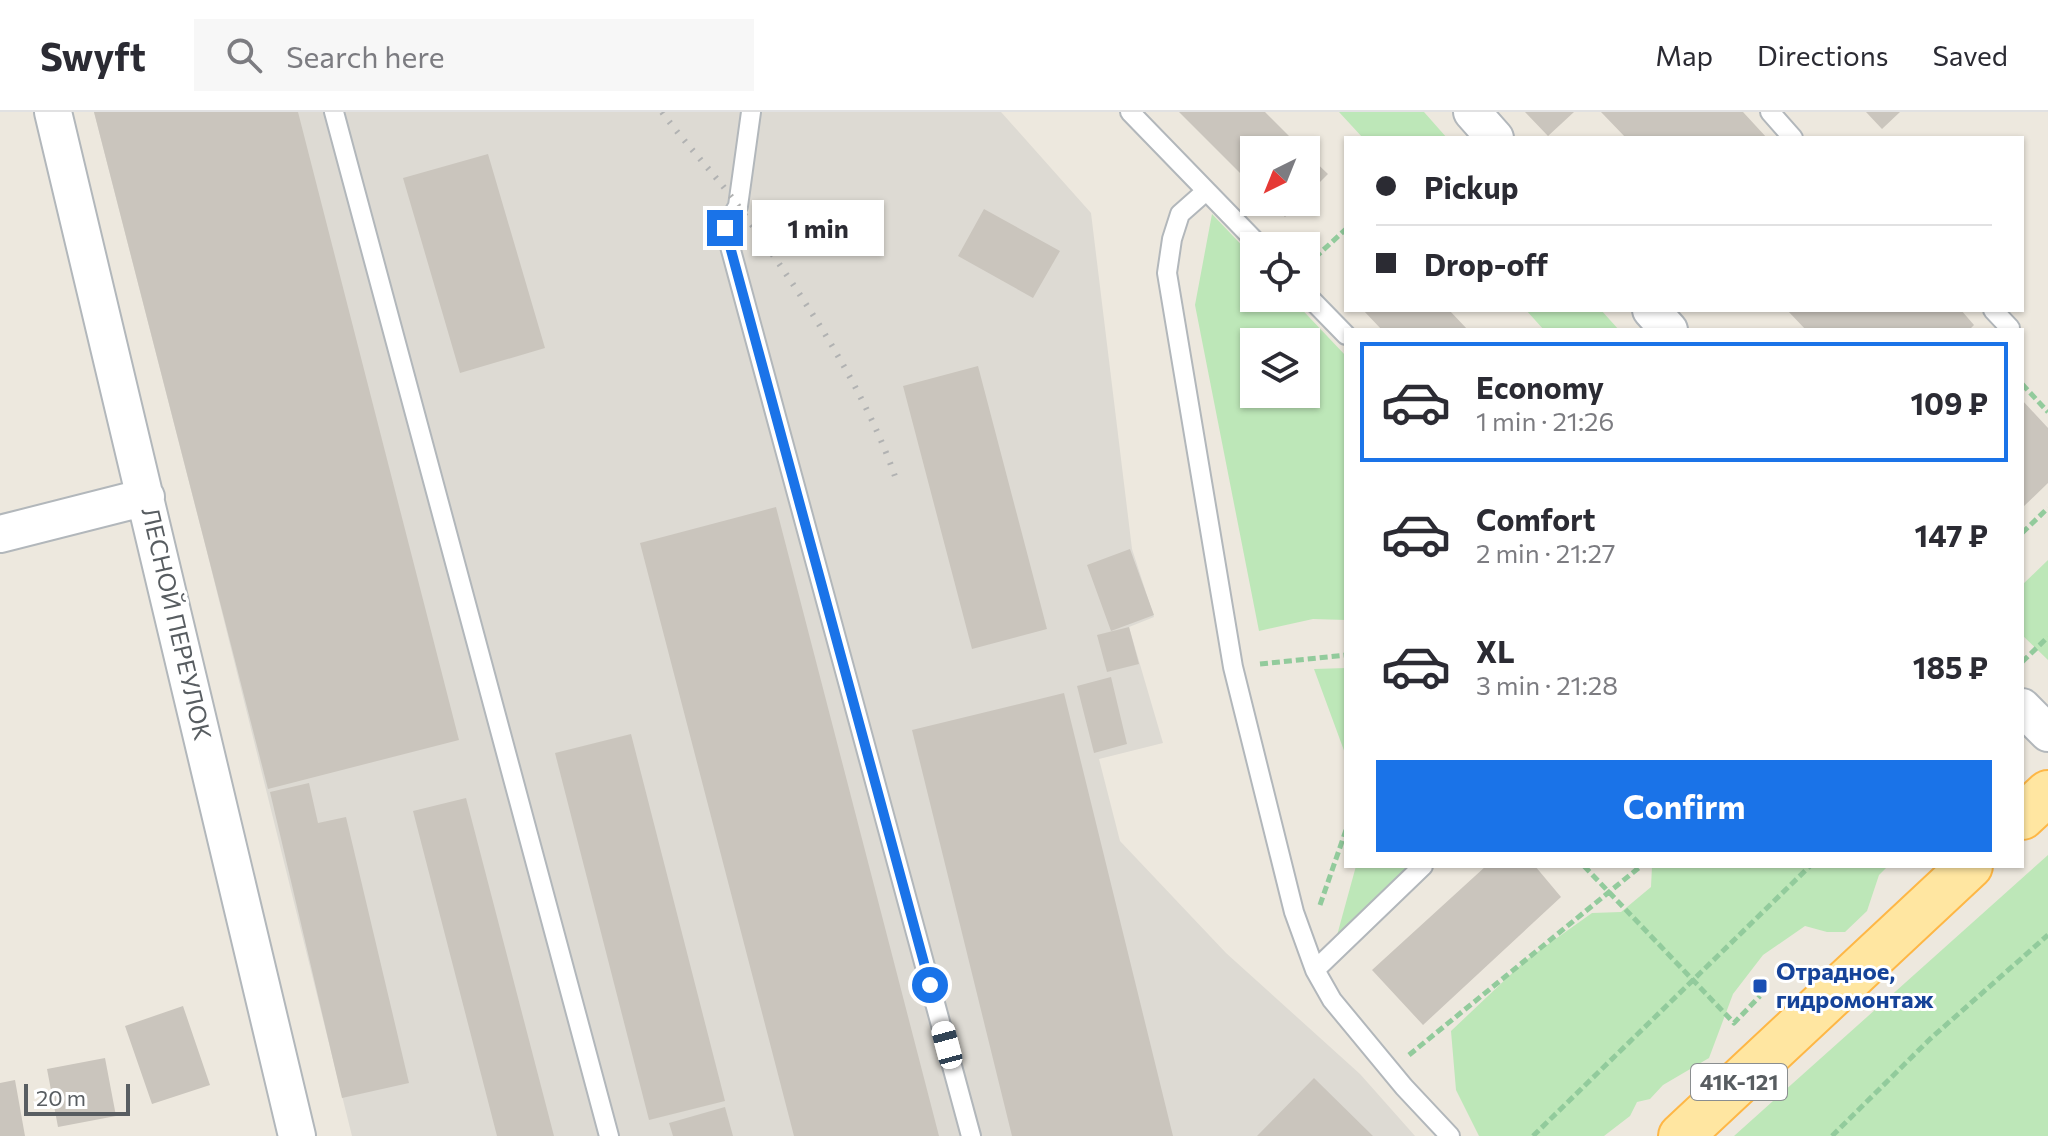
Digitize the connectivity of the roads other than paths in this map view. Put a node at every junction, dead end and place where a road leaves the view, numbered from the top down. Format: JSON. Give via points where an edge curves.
{"nodes":[{"id":1,"x":53,"y":112,"type":"edge"},
{"id":2,"x":334,"y":112,"type":"edge"},
{"id":3,"x":751,"y":112,"type":"edge"},
{"id":4,"x":1130,"y":112,"type":"edge"},
{"id":5,"x":1472,"y":112,"type":"edge"},
{"id":6,"x":1770,"y":112,"type":"edge"},
{"id":7,"x":1493,"y":136,"type":"edge"},
{"id":8,"x":1791,"y":136,"type":"edge"},
{"id":9,"x":1206,"y":191,"type":"junction"},
{"id":10,"x":1246,"y":232,"type":"edge"},
{"id":11,"x":1320,"y":308,"type":"edge"},
{"id":12,"x":1653,"y":312,"type":"edge"},
{"id":13,"x":1995,"y":312,"type":"edge"},
{"id":14,"x":1667,"y":328,"type":"edge"},
{"id":15,"x":2010,"y":328,"type":"dead end"},
{"id":16,"x":1344,"y":333,"type":"edge"},
{"id":17,"x":146,"y":497,"type":"junction"},
{"id":18,"x":0,"y":534,"type":"edge"},
{"id":19,"x":2024,"y":709,"type":"edge"},
{"id":20,"x":2048,"y":733,"type":"edge"},
{"id":21,"x":2048,"y":793,"type":"edge"},
{"id":22,"x":2024,"y":815,"type":"edge"},
{"id":23,"x":1421,"y":868,"type":"edge"},
{"id":24,"x":1968,"y":868,"type":"edge"},
{"id":25,"x":1315,"y":970,"type":"junction"},
{"id":26,"x":297,"y":1136,"type":"edge"},
{"id":27,"x":609,"y":1136,"type":"edge"},
{"id":28,"x":971,"y":1136,"type":"edge"},
{"id":29,"x":1450,"y":1136,"type":"edge"},
{"id":30,"x":1681,"y":1136,"type":"edge"}],
"edges":[{"from":1,"to":17,"type":"street","name":"ЛЕСНОЙ ПЕРЕУЛОК"},
{"from":2,"to":27,"type":"lane"},
{"from":3,"to":28,"type":"lane","via":[[738,206],[725,228]]},
{"from":4,"to":9,"type":"lane"},
{"from":5,"to":7,"type":"street"},
{"from":6,"to":8,"type":"lane"},
{"from":9,"to":10,"type":"lane"},
{"from":9,"to":25,"type":"lane","via":[[1180,214],[1167,273],[1233,667],[1294,912]]},
{"from":11,"to":16,"type":"lane"},
{"from":12,"to":14,"type":"street"},
{"from":13,"to":15,"type":"lane"},
{"from":17,"to":18,"type":"street"},
{"from":17,"to":26,"type":"street","name":"ЛЕСНОЙ ПЕРЕУЛОК"},
{"from":19,"to":20,"type":"street"},
{"from":21,"to":22,"type":"main road"},
{"from":23,"to":25,"type":"lane"},
{"from":24,"to":30,"type":"main road","number":"41К-121"},
{"from":25,"to":29,"type":"lane","via":[[1332,1000]]}]}
